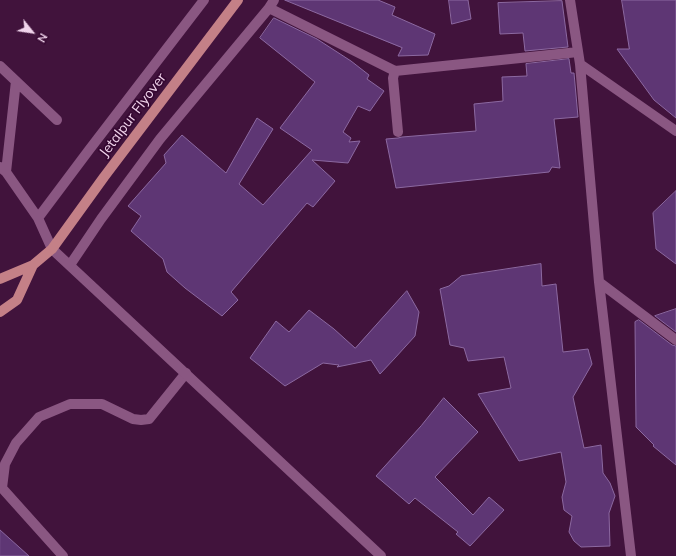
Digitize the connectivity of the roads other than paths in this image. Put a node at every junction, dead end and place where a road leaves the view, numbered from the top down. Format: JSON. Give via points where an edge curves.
{"nodes":[{"id":1,"x":204,"y":0,"type":"edge"},
{"id":2,"x":238,"y":0,"type":"edge"},
{"id":3,"x":570,"y":0,"type":"edge"},
{"id":4,"x":271,"y":4,"type":"edge"},
{"id":5,"x":578,"y":52,"type":"junction"},
{"id":6,"x":580,"y":64,"type":"junction"},
{"id":7,"x":0,"y":66,"type":"edge"},
{"id":8,"x":395,"y":71,"type":"junction"},
{"id":9,"x":16,"y":81,"type":"junction"},
{"id":10,"x":57,"y":120,"type":"dead end"},
{"id":11,"x":676,"y":131,"type":"edge"},
{"id":12,"x":398,"y":132,"type":"dead end"},
{"id":13,"x":3,"y":170,"type":"edge"},
{"id":14,"x":38,"y":218,"type":"junction"},
{"id":15,"x":52,"y":249,"type":"junction"},
{"id":16,"x":70,"y":265,"type":"junction"},
{"id":17,"x":33,"y":266,"type":"junction"},
{"id":18,"x":0,"y":279,"type":"edge"},
{"id":19,"x":599,"y":282,"type":"junction"},
{"id":20,"x":0,"y":312,"type":"edge"},
{"id":21,"x":676,"y":340,"type":"edge"},
{"id":22,"x":186,"y":373,"type":"junction"},
{"id":23,"x":63,"y":556,"type":"edge"},
{"id":24,"x":381,"y":556,"type":"edge"},
{"id":25,"x":631,"y":556,"type":"edge"}],
"edges":[{"from":1,"to":14,"type":"street"},
{"from":2,"to":15,"type":"main road","name":"Jetalpur Flyover"},
{"from":3,"to":5,"type":"street"},
{"from":4,"to":8,"type":"street"},
{"from":4,"to":16,"type":"street","via":[[160,139]]},
{"from":5,"to":6,"type":"street"},
{"from":5,"to":8,"type":"street"},
{"from":6,"to":11,"type":"street"},
{"from":6,"to":19,"type":"street"},
{"from":7,"to":9,"type":"street"},
{"from":8,"to":12,"type":"street","via":[[393,78]]},
{"from":9,"to":10,"type":"street"},
{"from":9,"to":13,"type":"street"},
{"from":13,"to":14,"type":"street"},
{"from":14,"to":15,"type":"street"},
{"from":15,"to":16,"type":"street"},
{"from":15,"to":17,"type":"main road","name":"Jetalpur Flyover"},
{"from":16,"to":22,"type":"street"},
{"from":17,"to":18,"type":"main road"},
{"from":17,"to":20,"type":"main road","via":[[17,300]]},
{"from":19,"to":21,"type":"street"},
{"from":19,"to":25,"type":"street"},
{"from":22,"to":23,"type":"street","via":[[149,419],[133,419],[102,404],[70,404],[39,417],[16,443],[5,464],[2,488]]},
{"from":22,"to":24,"type":"street"}]}
